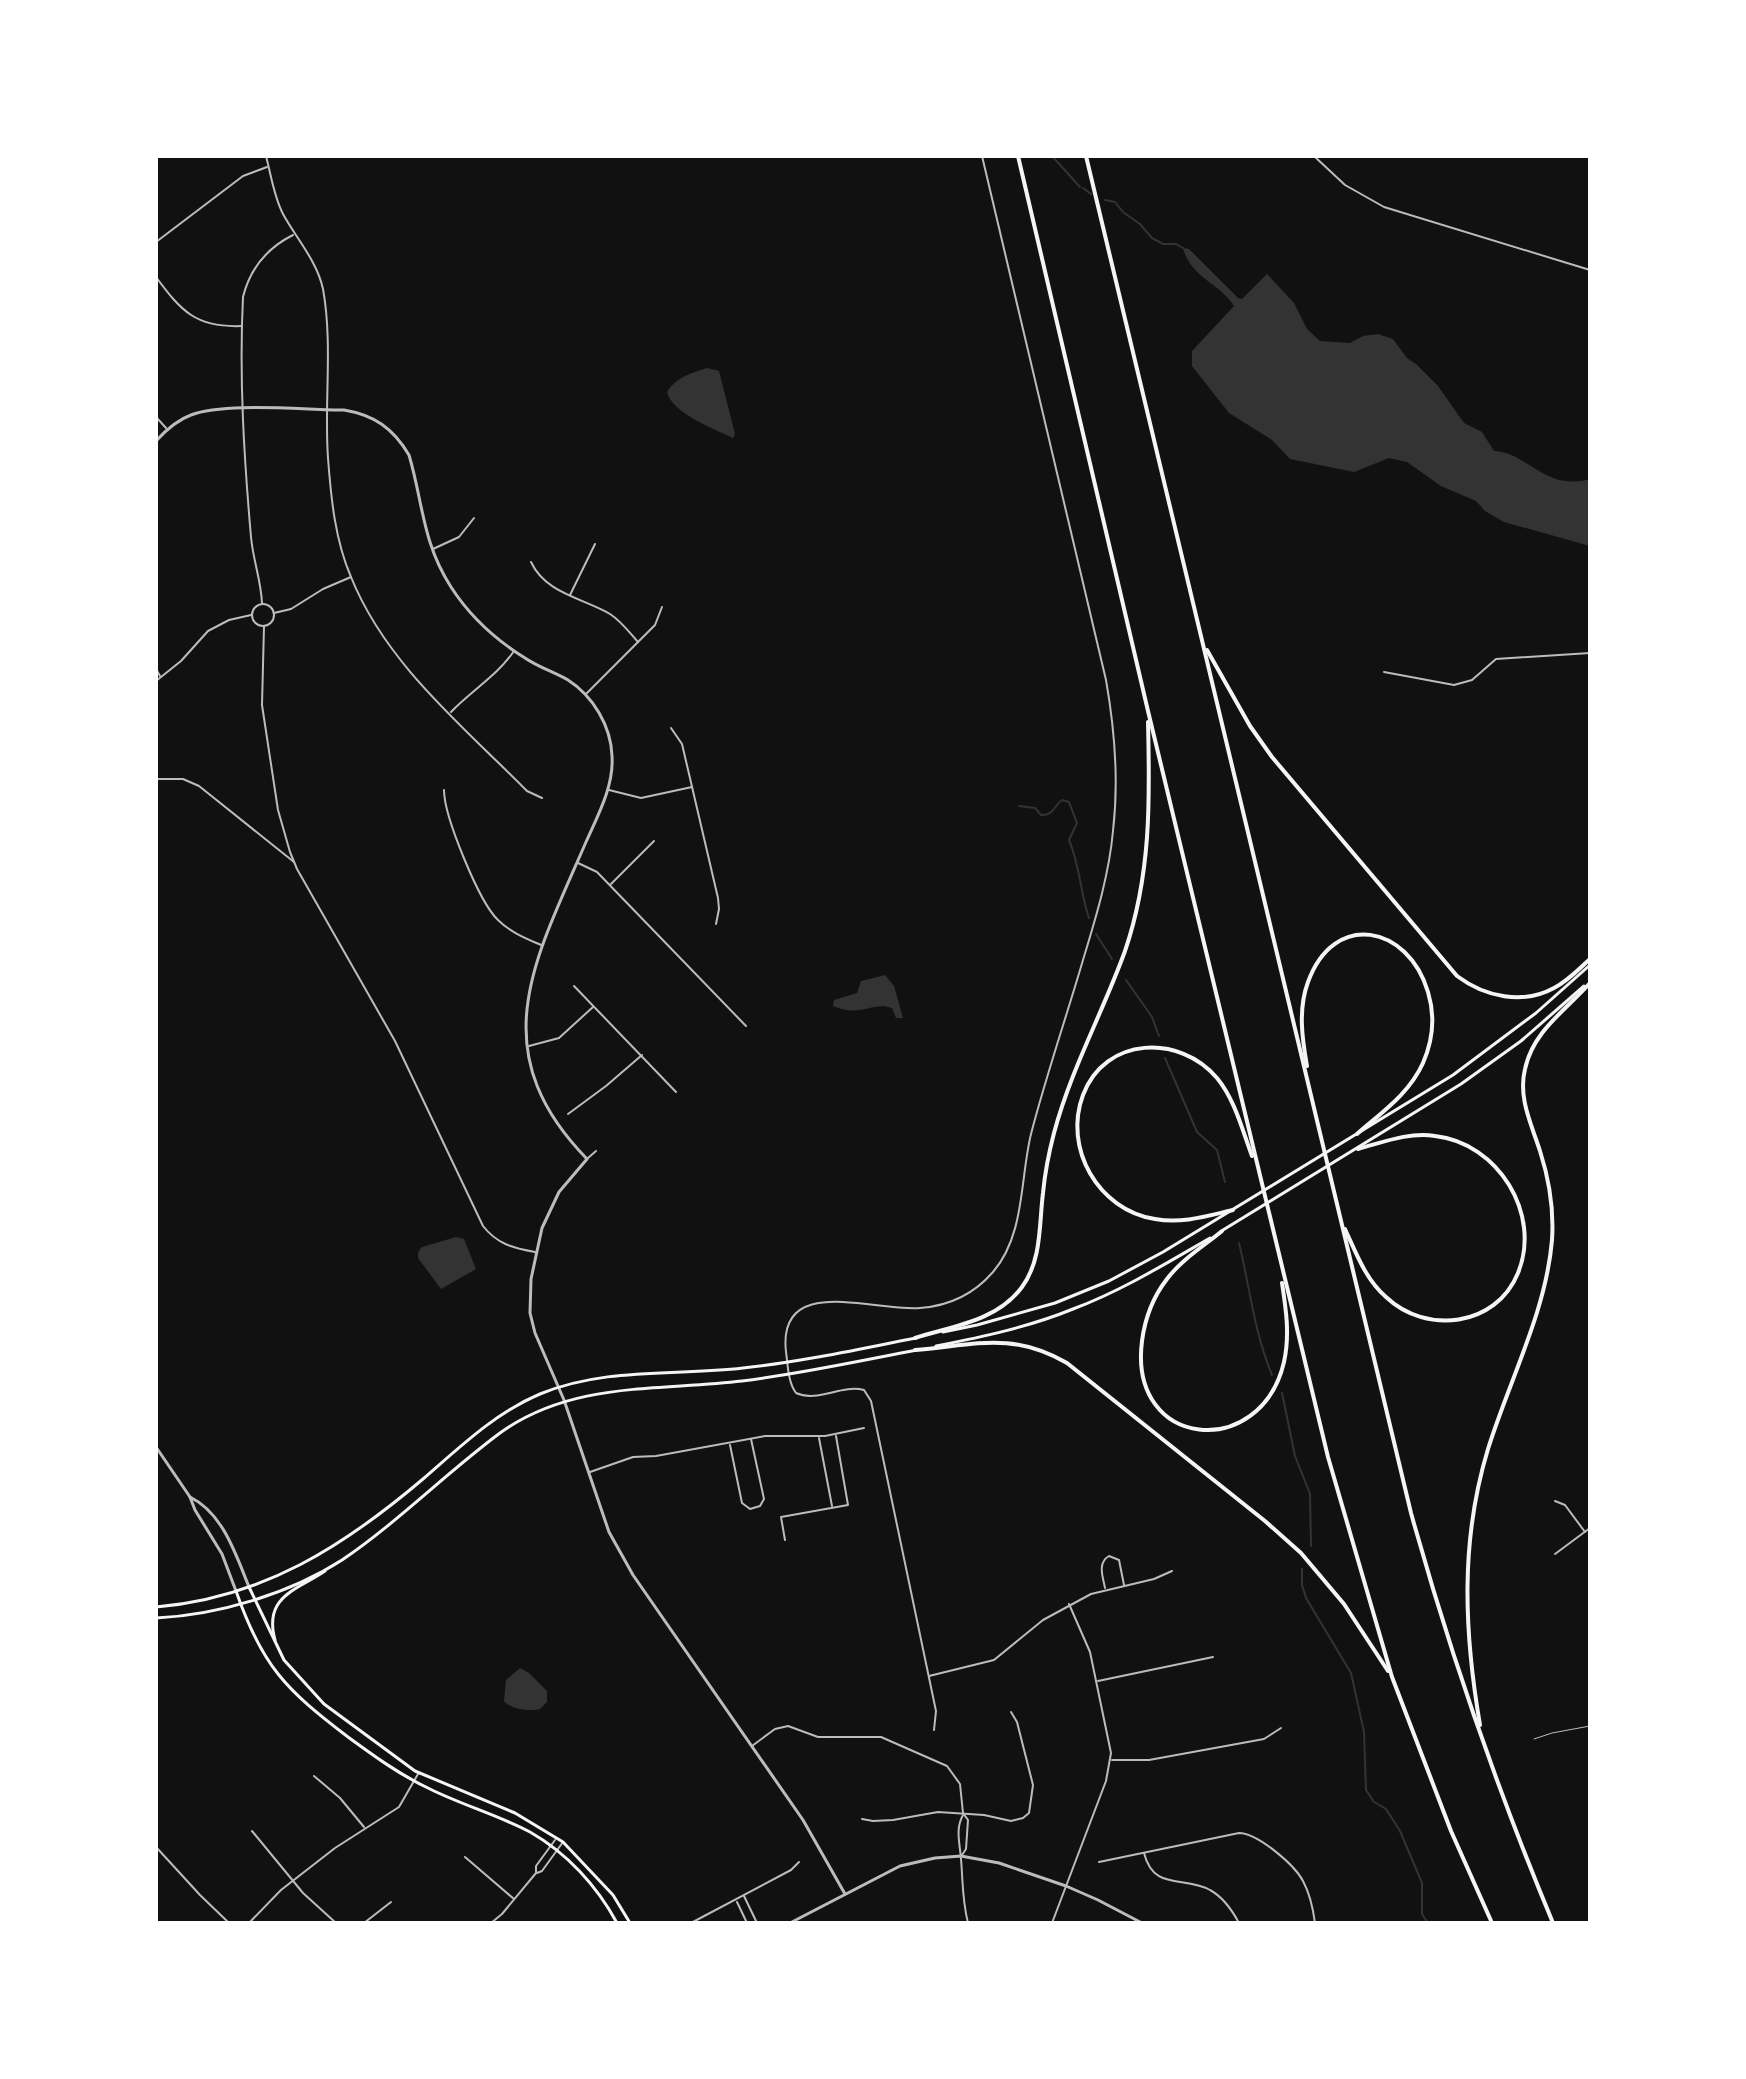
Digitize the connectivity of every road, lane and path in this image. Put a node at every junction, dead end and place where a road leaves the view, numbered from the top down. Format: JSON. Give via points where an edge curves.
{"nodes":[{"id":1,"x":266,"y":156,"type":"edge"},
{"id":2,"x":982,"y":156,"type":"edge"},
{"id":3,"x":1018,"y":156,"type":"edge"},
{"id":4,"x":1086,"y":156,"type":"edge"},
{"id":5,"x":1314,"y":156,"type":"edge"},
{"id":6,"x":269,"y":167,"type":"junction"},
{"id":7,"x":295,"y":234,"type":"junction"},
{"id":8,"x":156,"y":242,"type":"edge"},
{"id":9,"x":1590,"y":270,"type":"edge"},
{"id":10,"x":156,"y":277,"type":"edge"},
{"id":11,"x":242,"y":326,"type":"junction"},
{"id":12,"x":242,"y":409,"type":"junction"},
{"id":13,"x":326,"y":409,"type":"junction"},
{"id":14,"x":156,"y":417,"type":"edge"},
{"id":15,"x":167,"y":429,"type":"junction"},
{"id":16,"x":156,"y":441,"type":"edge"},
{"id":17,"x":474,"y":518,"type":"dead end"},
{"id":18,"x":595,"y":544,"type":"dead end"},
{"id":19,"x":432,"y":549,"type":"junction"},
{"id":20,"x":531,"y":562,"type":"dead end"},
{"id":21,"x":351,"y":577,"type":"junction"},
{"id":22,"x":570,"y":596,"type":"junction"},
{"id":23,"x":262,"y":603,"type":"junction"},
{"id":24,"x":662,"y":607,"type":"dead end"},
{"id":25,"x":274,"y":613,"type":"junction"},
{"id":26,"x":251,"y":615,"type":"junction"},
{"id":27,"x":264,"y":626,"type":"junction"},
{"id":28,"x":638,"y":642,"type":"junction"},
{"id":29,"x":1205,"y":646,"type":"junction"},
{"id":30,"x":514,"y":651,"type":"junction"},
{"id":31,"x":1590,"y":653,"type":"edge"},
{"id":32,"x":156,"y":669,"type":"edge"},
{"id":33,"x":1384,"y":672,"type":"dead end"},
{"id":34,"x":161,"y":677,"type":"junction"},
{"id":35,"x":156,"y":681,"type":"edge"},
{"id":36,"x":585,"y":694,"type":"junction"},
{"id":37,"x":1148,"y":711,"type":"junction"},
{"id":38,"x":450,"y":713,"type":"junction"},
{"id":39,"x":671,"y":728,"type":"dead end"},
{"id":40,"x":156,"y":779,"type":"edge"},
{"id":41,"x":692,"y":787,"type":"junction"},
{"id":42,"x":608,"y":789,"type":"junction"},
{"id":43,"x":444,"y":790,"type":"dead end"},
{"id":44,"x":542,"y":798,"type":"dead end"},
{"id":45,"x":654,"y":841,"type":"dead end"},
{"id":46,"x":295,"y":863,"type":"junction"},
{"id":47,"x":577,"y":863,"type":"junction"},
{"id":48,"x":610,"y":885,"type":"junction"},
{"id":49,"x":716,"y":924,"type":"dead end"},
{"id":50,"x":542,"y":946,"type":"junction"},
{"id":51,"x":1590,"y":962,"type":"edge"},
{"id":52,"x":1590,"y":982,"type":"edge"},
{"id":53,"x":574,"y":986,"type":"dead end"},
{"id":54,"x":594,"y":1006,"type":"junction"},
{"id":55,"x":746,"y":1026,"type":"dead end"},
{"id":56,"x":527,"y":1047,"type":"junction"},
{"id":57,"x":642,"y":1055,"type":"junction"},
{"id":58,"x":676,"y":1092,"type":"dead end"},
{"id":59,"x":1314,"y":1104,"type":"junction"},
{"id":60,"x":568,"y":1114,"type":"dead end"},
{"id":61,"x":1357,"y":1134,"type":"junction"},
{"id":62,"x":1356,"y":1150,"type":"junction"},
{"id":63,"x":596,"y":1151,"type":"dead end"},
{"id":64,"x":587,"y":1159,"type":"junction"},
{"id":65,"x":1259,"y":1177,"type":"junction"},
{"id":66,"x":1234,"y":1210,"type":"junction"},
{"id":67,"x":1341,"y":1221,"type":"junction"},
{"id":68,"x":1222,"y":1231,"type":"junction"},
{"id":69,"x":536,"y":1252,"type":"junction"},
{"id":70,"x":1280,"y":1264,"type":"junction"},
{"id":71,"x":915,"y":1338,"type":"junction"},
{"id":72,"x":915,"y":1350,"type":"junction"},
{"id":73,"x":787,"y":1361,"type":"junction"},
{"id":74,"x":789,"y":1374,"type":"junction"},
{"id":75,"x":559,"y":1387,"type":"junction"},
{"id":76,"x":564,"y":1400,"type":"junction"},
{"id":77,"x":864,"y":1428,"type":"dead end"},
{"id":78,"x":836,"y":1435,"type":"junction"},
{"id":79,"x":819,"y":1436,"type":"junction"},
{"id":80,"x":751,"y":1439,"type":"junction"},
{"id":81,"x":730,"y":1443,"type":"junction"},
{"id":82,"x":156,"y":1447,"type":"edge"},
{"id":83,"x":589,"y":1473,"type":"junction"},
{"id":84,"x":190,"y":1497,"type":"junction"},
{"id":85,"x":1555,"y":1501,"type":"dead end"},
{"id":86,"x":832,"y":1508,"type":"junction"},
{"id":87,"x":1590,"y":1528,"type":"edge"},
{"id":88,"x":1585,"y":1532,"type":"junction"},
{"id":89,"x":785,"y":1540,"type":"dead end"},
{"id":90,"x":1555,"y":1554,"type":"dead end"},
{"id":91,"x":336,"y":1563,"type":"junction"},
{"id":92,"x":1172,"y":1571,"type":"dead end"},
{"id":93,"x":1124,"y":1585,"type":"junction"},
{"id":94,"x":249,"y":1587,"type":"junction"},
{"id":95,"x":1106,"y":1589,"type":"junction"},
{"id":96,"x":236,"y":1591,"type":"junction"},
{"id":97,"x":254,"y":1599,"type":"junction"},
{"id":98,"x":241,"y":1603,"type":"junction"},
{"id":99,"x":1069,"y":1604,"type":"junction"},
{"id":100,"x":156,"y":1607,"type":"edge"},
{"id":101,"x":156,"y":1618,"type":"edge"},
{"id":102,"x":279,"y":1651,"type":"junction"},
{"id":103,"x":1213,"y":1657,"type":"dead end"},
{"id":104,"x":929,"y":1676,"type":"junction"},
{"id":105,"x":1392,"y":1677,"type":"junction"},
{"id":106,"x":1097,"y":1681,"type":"junction"},
{"id":107,"x":1011,"y":1712,"type":"dead end"},
{"id":108,"x":1590,"y":1726,"type":"edge"},
{"id":109,"x":1281,"y":1728,"type":"dead end"},
{"id":110,"x":934,"y":1730,"type":"dead end"},
{"id":111,"x":1482,"y":1739,"type":"junction"},
{"id":112,"x":1534,"y":1739,"type":"dead end"},
{"id":113,"x":752,"y":1746,"type":"junction"},
{"id":114,"x":1111,"y":1759,"type":"junction"},
{"id":115,"x":419,"y":1773,"type":"junction"},
{"id":116,"x":314,"y":1776,"type":"dead end"},
{"id":117,"x":414,"y":1781,"type":"junction"},
{"id":118,"x":963,"y":1813,"type":"junction"},
{"id":119,"x":862,"y":1819,"type":"dead end"},
{"id":120,"x":365,"y":1827,"type":"junction"},
{"id":121,"x":252,"y":1831,"type":"dead end"},
{"id":122,"x":556,"y":1838,"type":"junction"},
{"id":123,"x":563,"y":1842,"type":"junction"},
{"id":124,"x":156,"y":1847,"type":"edge"},
{"id":125,"x":551,"y":1847,"type":"junction"},
{"id":126,"x":557,"y":1851,"type":"junction"},
{"id":127,"x":1144,"y":1851,"type":"junction"},
{"id":128,"x":961,"y":1856,"type":"junction"},
{"id":129,"x":465,"y":1857,"type":"dead end"},
{"id":130,"x":799,"y":1862,"type":"dead end"},
{"id":131,"x":1099,"y":1862,"type":"dead end"},
{"id":132,"x":536,"y":1873,"type":"junction"},
{"id":133,"x":293,"y":1881,"type":"junction"},
{"id":134,"x":1066,"y":1886,"type":"junction"},
{"id":135,"x":845,"y":1894,"type":"junction"},
{"id":136,"x":744,"y":1896,"type":"junction"},
{"id":137,"x":515,"y":1899,"type":"junction"},
{"id":138,"x":736,"y":1900,"type":"junction"},
{"id":139,"x":391,"y":1902,"type":"dead end"},
{"id":140,"x":229,"y":1923,"type":"edge"},
{"id":141,"x":249,"y":1923,"type":"edge"},
{"id":142,"x":336,"y":1923,"type":"edge"},
{"id":143,"x":364,"y":1923,"type":"edge"},
{"id":144,"x":491,"y":1923,"type":"edge"},
{"id":145,"x":617,"y":1923,"type":"edge"},
{"id":146,"x":630,"y":1923,"type":"edge"},
{"id":147,"x":691,"y":1923,"type":"edge"},
{"id":148,"x":747,"y":1923,"type":"edge"},
{"id":149,"x":757,"y":1923,"type":"edge"},
{"id":150,"x":790,"y":1923,"type":"edge"},
{"id":151,"x":968,"y":1923,"type":"edge"},
{"id":152,"x":1052,"y":1923,"type":"edge"},
{"id":153,"x":1142,"y":1923,"type":"edge"},
{"id":154,"x":1239,"y":1923,"type":"edge"},
{"id":155,"x":1315,"y":1923,"type":"edge"},
{"id":156,"x":1492,"y":1923,"type":"edge"},
{"id":157,"x":1553,"y":1923,"type":"edge"}],
"edges":[{"from":1,"to":6,"type":"street"},
{"from":2,"to":73,"type":"street","via":[[1106,680],[1116,761],[1111,853],[1036,1116],[1013,1236],[1000,1264],[974,1290],[938,1306],[806,1306],[787,1326]]},
{"from":3,"to":37,"type":"highway"},
{"from":4,"to":29,"type":"highway"},
{"from":5,"to":9,"type":"street","via":[[1345,185],[1384,207]]},
{"from":6,"to":7,"type":"street","via":[[282,213]]},
{"from":6,"to":8,"type":"street","via":[[243,176]]},
{"from":7,"to":11,"type":"street","via":[[273,248],[253,271],[243,297]]},
{"from":7,"to":13,"type":"street","via":[[312,260],[324,296]]},
{"from":10,"to":11,"type":"street","via":[[188,314],[213,324]]},
{"from":11,"to":12,"type":"street"},
{"from":12,"to":13,"type":"street"},
{"from":12,"to":15,"type":"street","via":[[195,413]]},
{"from":12,"to":23,"type":"street","via":[[252,550]]},
{"from":13,"to":19,"type":"street","via":[[371,417],[402,443]]},
{"from":13,"to":21,"type":"street","via":[[332,499]]},
{"from":14,"to":15,"type":"street"},
{"from":15,"to":16,"type":"street"},
{"from":17,"to":19,"type":"street","via":[[459,537]]},
{"from":18,"to":22,"type":"street"},
{"from":19,"to":30,"type":"street","via":[[463,603]]},
{"from":20,"to":22,"type":"street","via":[[541,578]]},
{"from":21,"to":25,"type":"street"},
{"from":21,"to":38,"type":"street","via":[[389,645]]},
{"from":22,"to":28,"type":"street","via":[[610,614]]},
{"from":23,"to":25,"type":"street"},
{"from":23,"to":26,"type":"street"},
{"from":24,"to":28,"type":"street","via":[[655,625]]},
{"from":25,"to":27,"type":"street"},
{"from":26,"to":27,"type":"street","via":[[255,624]]},
{"from":26,"to":34,"type":"street","via":[[208,631]]},
{"from":27,"to":46,"type":"street","via":[[262,705],[278,810]]},
{"from":28,"to":36,"type":"street"},
{"from":29,"to":51,"type":"highway","via":[[1272,757],[1457,976],[1489,994],[1520,997],[1552,989]]},
{"from":29,"to":59,"type":"highway"},
{"from":30,"to":36,"type":"street"},
{"from":30,"to":38,"type":"street","via":[[494,676]]},
{"from":31,"to":33,"type":"street","via":[[1496,659],[1472,680],[1454,685]]},
{"from":32,"to":34,"type":"street"},
{"from":34,"to":35,"type":"street"},
{"from":36,"to":42,"type":"street","via":[[609,737]]},
{"from":37,"to":65,"type":"highway"},
{"from":37,"to":71,"type":"highway","via":[[1150,819],[1139,898],[1117,973],[1059,1115],[1031,1273],[1011,1300],[991,1315]]},
{"from":38,"to":44,"type":"street","via":[[527,791]]},
{"from":39,"to":41,"type":"street","via":[[682,744]]},
{"from":40,"to":46,"type":"street","via":[[183,779],[199,786]]},
{"from":41,"to":42,"type":"street","via":[[641,798]]},
{"from":41,"to":49,"type":"street","via":[[719,904]]},
{"from":42,"to":47,"type":"street"},
{"from":43,"to":50,"type":"street","via":[[446,812],[486,905],[510,930]]},
{"from":45,"to":48,"type":"street"},
{"from":46,"to":69,"type":"street","via":[[395,1041],[483,1226],[506,1245]]},
{"from":47,"to":48,"type":"street"},
{"from":47,"to":50,"type":"street"},
{"from":48,"to":55,"type":"street"},
{"from":50,"to":56,"type":"street","via":[[527,1000]]},
{"from":51,"to":61,"type":"main road","via":[[1480,1056]]},
{"from":52,"to":62,"type":"main road","via":[[1503,1055]]},
{"from":52,"to":111,"type":"highway","via":[[1541,1034],[1523,1080],[1525,1108],[1546,1172],[1552,1240],[1546,1281],[1488,1448],[1470,1532],[1466,1625]]},
{"from":53,"to":54,"type":"street"},
{"from":54,"to":56,"type":"street","via":[[559,1038]]},
{"from":54,"to":57,"type":"street"},
{"from":56,"to":64,"type":"street","via":[[548,1110]]},
{"from":57,"to":58,"type":"street"},
{"from":57,"to":60,"type":"street"},
{"from":59,"to":61,"type":"highway","via":[[1302,1018],[1311,975],[1325,952],[1345,938],[1365,934],[1389,939],[1421,975],[1431,1009],[1431,1035],[1421,1066],[1404,1092]]},
{"from":59,"to":67,"type":"highway"},
{"from":61,"to":66,"type":"main road"},
{"from":62,"to":67,"type":"highway","via":[[1423,1135],[1453,1140],[1484,1156],[1509,1184],[1520,1208],[1522,1263],[1508,1291],[1492,1307],[1459,1320],[1428,1320],[1384,1296]]},
{"from":62,"to":68,"type":"main road"},
{"from":63,"to":64,"type":"street"},
{"from":64,"to":69,"type":"street","via":[[553,1203]]},
{"from":65,"to":66,"type":"highway","via":[[1230,1098],[1208,1068],[1192,1057],[1165,1047],[1138,1048],[1112,1058],[1098,1071],[1082,1096],[1077,1133],[1085,1165],[1103,1192],[1127,1210],[1157,1220],[1189,1220]]},
{"from":65,"to":70,"type":"highway"},
{"from":66,"to":71,"type":"main road","via":[[1129,1271],[1072,1296],[991,1322]]},
{"from":67,"to":111,"type":"highway","via":[[1411,1513]]},
{"from":68,"to":70,"type":"highway","via":[[1170,1275],[1146,1321],[1143,1379],[1154,1404],[1173,1422],[1197,1430],[1222,1429],[1239,1423],[1271,1394],[1286,1353]]},
{"from":68,"to":72,"type":"main road","via":[[1127,1286],[1072,1310]]},
{"from":69,"to":75,"type":"street","via":[[530,1313]]},
{"from":70,"to":105,"type":"highway","via":[[1341,1506]]},
{"from":71,"to":73,"type":"main road"},
{"from":72,"to":74,"type":"main road"},
{"from":72,"to":105,"type":"highway","via":[[1011,1342],[1039,1349],[1080,1372],[1301,1553],[1344,1604]]},
{"from":73,"to":74,"type":"street"},
{"from":73,"to":75,"type":"main road","via":[[719,1371],[608,1376]]},
{"from":74,"to":76,"type":"main road","via":[[610,1390]]},
{"from":74,"to":104,"type":"street","via":[[794,1390],[803,1396],[854,1388],[869,1396]]},
{"from":75,"to":76,"type":"street"},
{"from":75,"to":94,"type":"main road","via":[[491,1422],[331,1549]]},
{"from":76,"to":83,"type":"street"},
{"from":76,"to":91,"type":"main road","via":[[500,1433]]},
{"from":77,"to":78,"type":"street"},
{"from":78,"to":79,"type":"street"},
{"from":78,"to":86,"type":"street","via":[[848,1505]]},
{"from":79,"to":80,"type":"street"},
{"from":79,"to":86,"type":"street"},
{"from":80,"to":81,"type":"street"},
{"from":80,"to":81,"type":"street","via":[[764,1499],[750,1509],[742,1503]]},
{"from":81,"to":83,"type":"street","via":[[628,1458]]},
{"from":82,"to":84,"type":"street"},
{"from":83,"to":113,"type":"street","via":[[609,1532],[633,1575]]},
{"from":84,"to":94,"type":"street","via":[[204,1503],[217,1521]]},
{"from":84,"to":96,"type":"street"},
{"from":85,"to":88,"type":"street","via":[[1565,1505]]},
{"from":86,"to":89,"type":"street","via":[[781,1517]]},
{"from":87,"to":88,"type":"street"},
{"from":88,"to":90,"type":"street"},
{"from":91,"to":97,"type":"main road"},
{"from":91,"to":102,"type":"main road","via":[[279,1602],[273,1628]]},
{"from":92,"to":93,"type":"street"},
{"from":93,"to":95,"type":"street"},
{"from":93,"to":95,"type":"street","via":[[1119,1560],[1109,1556],[1101,1566]]},
{"from":94,"to":96,"type":"main road"},
{"from":94,"to":97,"type":"main road"},
{"from":95,"to":99,"type":"street"},
{"from":96,"to":98,"type":"main road"},
{"from":96,"to":100,"type":"main road"},
{"from":97,"to":98,"type":"main road"},
{"from":97,"to":102,"type":"main road"},
{"from":98,"to":101,"type":"main road"},
{"from":98,"to":117,"type":"main road","via":[[259,1647],[288,1687]]},
{"from":99,"to":104,"type":"street","via":[[994,1660]]},
{"from":99,"to":106,"type":"street","via":[[1085,1636]]},
{"from":102,"to":115,"type":"main road","via":[[324,1704]]},
{"from":103,"to":106,"type":"street"},
{"from":104,"to":110,"type":"street"},
{"from":105,"to":156,"type":"highway"},
{"from":106,"to":114,"type":"street"},
{"from":107,"to":118,"type":"street","via":[[1033,1785],[1029,1813],[1011,1821]]},
{"from":108,"to":112,"type":"lane"},
{"from":109,"to":114,"type":"street","via":[[1264,1739],[1149,1760]]},
{"from":111,"to":157,"type":"highway"},
{"from":113,"to":118,"type":"street","via":[[788,1726],[818,1737],[889,1740],[947,1766],[960,1784]]},
{"from":113,"to":135,"type":"street"},
{"from":114,"to":134,"type":"street"},
{"from":115,"to":117,"type":"street"},
{"from":115,"to":122,"type":"main road","via":[[515,1813]]},
{"from":116,"to":120,"type":"street"},
{"from":117,"to":120,"type":"street","via":[[399,1807]]},
{"from":117,"to":125,"type":"main road"},
{"from":118,"to":119,"type":"street"},
{"from":118,"to":128,"type":"street"},
{"from":118,"to":128,"type":"street","via":[[968,1820]]},
{"from":120,"to":133,"type":"street"},
{"from":121,"to":133,"type":"street"},
{"from":122,"to":123,"type":"main road"},
{"from":122,"to":125,"type":"street"},
{"from":123,"to":126,"type":"street"},
{"from":123,"to":146,"type":"main road","via":[[613,1895]]},
{"from":124,"to":140,"type":"street"},
{"from":125,"to":126,"type":"main road"},
{"from":125,"to":132,"type":"street"},
{"from":126,"to":132,"type":"street"},
{"from":126,"to":145,"type":"main road","via":[[591,1883]]},
{"from":127,"to":131,"type":"street"},
{"from":127,"to":154,"type":"street","via":[[1156,1874],[1211,1891]]},
{"from":127,"to":155,"type":"street","via":[[1239,1833],[1254,1835],[1299,1875]]},
{"from":128,"to":134,"type":"street"},
{"from":128,"to":135,"type":"street","via":[[915,1861]]},
{"from":128,"to":151,"type":"street"},
{"from":129,"to":137,"type":"street"},
{"from":130,"to":136,"type":"street"},
{"from":132,"to":137,"type":"street"},
{"from":133,"to":141,"type":"street"},
{"from":133,"to":142,"type":"street"},
{"from":134,"to":152,"type":"street"},
{"from":134,"to":153,"type":"street"},
{"from":135,"to":150,"type":"street"},
{"from":136,"to":138,"type":"street"},
{"from":136,"to":149,"type":"street"},
{"from":137,"to":144,"type":"street"},
{"from":138,"to":147,"type":"street"},
{"from":138,"to":148,"type":"street"},
{"from":139,"to":143,"type":"street"}]}
